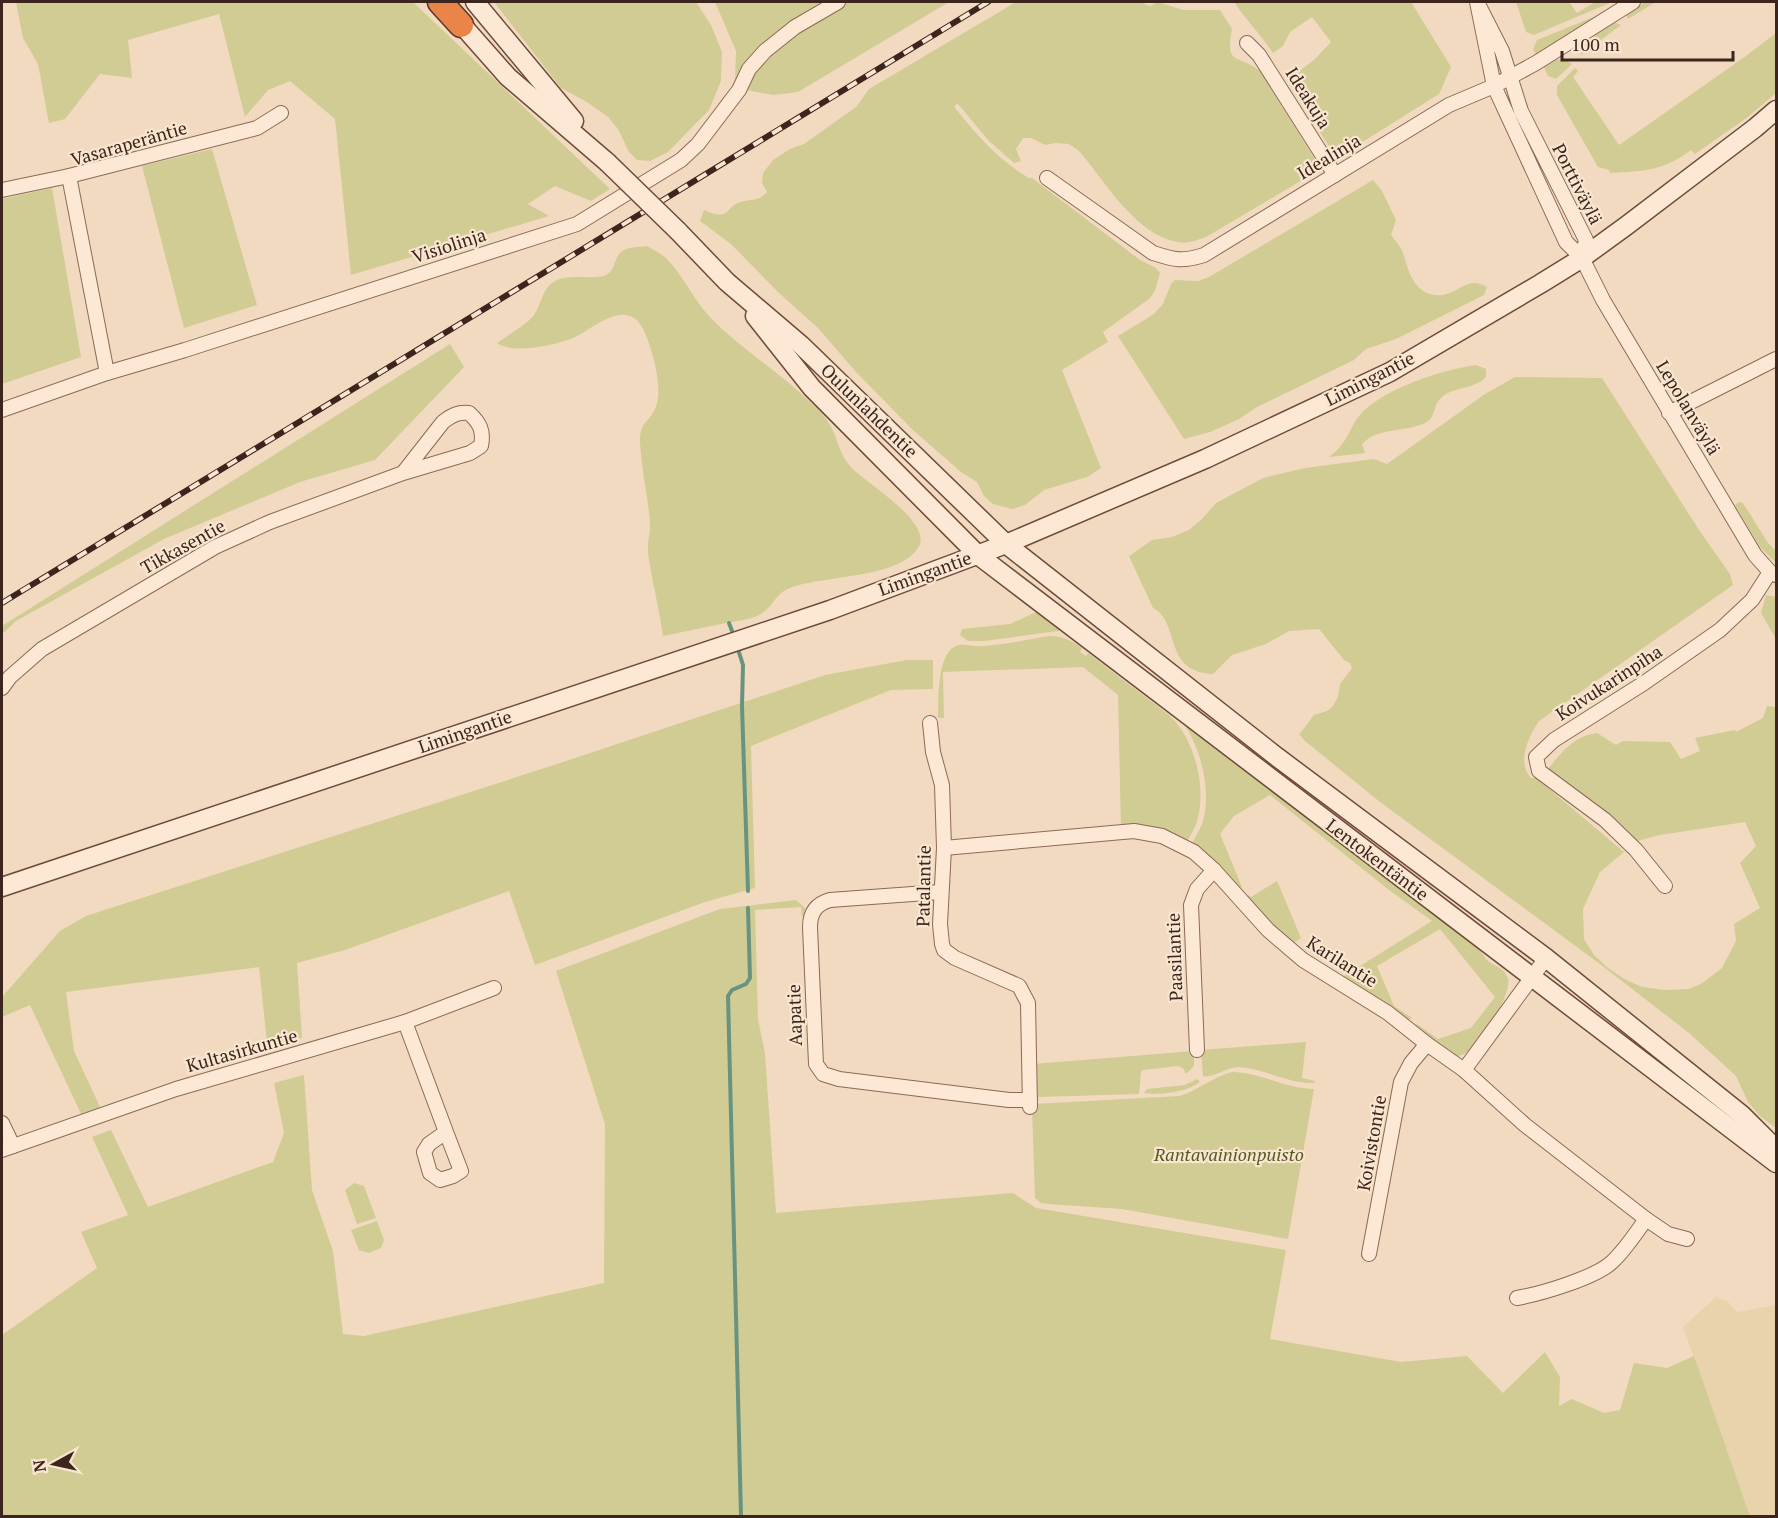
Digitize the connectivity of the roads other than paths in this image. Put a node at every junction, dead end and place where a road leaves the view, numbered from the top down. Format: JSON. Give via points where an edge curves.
{"nodes":[{"id":1,"x":441,"y":2,"type":"edge"},
{"id":2,"x":475,"y":2,"type":"edge"},
{"id":3,"x":838,"y":2,"type":"edge"},
{"id":4,"x":1477,"y":2,"type":"edge"},
{"id":5,"x":1633,"y":2,"type":"edge"},
{"id":6,"x":462,"y":25,"type":"joint"},
{"id":7,"x":1247,"y":43,"type":"dead end"},
{"id":8,"x":1510,"y":77,"type":"junction"},
{"id":9,"x":1494,"y":86,"type":"junction"},
{"id":10,"x":1776,"y":110,"type":"edge"},
{"id":11,"x":281,"y":113,"type":"dead end"},
{"id":12,"x":607,"y":162,"type":"junction"},
{"id":13,"x":1335,"y":175,"type":"junction"},
{"id":14,"x":69,"y":176,"type":"junction"},
{"id":15,"x":1047,"y":178,"type":"dead end"},
{"id":16,"x":2,"y":190,"type":"edge"},
{"id":17,"x":1582,"y":258,"type":"junction"},
{"id":18,"x":727,"y":282,"type":"junction"},
{"id":19,"x":1776,"y":359,"type":"edge"},
{"id":20,"x":107,"y":373,"type":"junction"},
{"id":21,"x":2,"y":410,"type":"edge"},
{"id":22,"x":1669,"y":412,"type":"junction"},
{"id":23,"x":403,"y":473,"type":"junction"},
{"id":24,"x":1006,"y":544,"type":"junction"},
{"id":25,"x":978,"y":555,"type":"junction"},
{"id":26,"x":1773,"y":573,"type":"edge"},
{"id":27,"x":2,"y":688,"type":"edge"},
{"id":28,"x":930,"y":723,"type":"dead end"},
{"id":29,"x":944,"y":848,"type":"junction"},
{"id":30,"x":1214,"y":870,"type":"junction"},
{"id":31,"x":1665,"y":886,"type":"dead end"},
{"id":32,"x":2,"y":887,"type":"edge"},
{"id":33,"x":940,"y":892,"type":"junction"},
{"id":34,"x":1546,"y":958,"type":"junction"},
{"id":35,"x":1530,"y":977,"type":"junction"},
{"id":36,"x":494,"y":988,"type":"dead end"},
{"id":37,"x":405,"y":1022,"type":"junction"},
{"id":38,"x":1427,"y":1044,"type":"junction"},
{"id":39,"x":1197,"y":1050,"type":"dead end"},
{"id":40,"x":1464,"y":1070,"type":"junction"},
{"id":41,"x":1030,"y":1104,"type":"joint"},
{"id":42,"x":2,"y":1123,"type":"edge"},
{"id":43,"x":446,"y":1132,"type":"dead end"},
{"id":44,"x":7,"y":1148,"type":"edge"},
{"id":45,"x":1776,"y":1149,"type":"edge"},
{"id":46,"x":1776,"y":1163,"type":"edge"},
{"id":47,"x":1646,"y":1219,"type":"junction"},
{"id":48,"x":1687,"y":1239,"type":"dead end"},
{"id":49,"x":1370,"y":1254,"type":"dead end"},
{"id":50,"x":1517,"y":1298,"type":"dead end"}],
"edges":[{"from":1,"to":6,"type":"highway"},
{"from":2,"to":12,"type":"main road","name":"Oulunlahdentie"},
{"from":3,"to":20,"type":"street","name":"Visiolinja","via":[[795,27],[765,51],[698,144],[681,160],[577,224]]},
{"from":4,"to":8,"type":"street","name":"Porttiväylä","via":[[1502,51]]},
{"from":4,"to":9,"type":"street","name":"Porttiväylä"},
{"from":5,"to":8,"type":"street","name":"Idealinja"},
{"from":6,"to":12,"type":"main road","name":"Oulunlahdentie","via":[[508,77]]},
{"from":7,"to":13,"type":"street","name":"Ideakuja","via":[[1259,55]]},
{"from":8,"to":9,"type":"street","name":"Idealinja"},
{"from":8,"to":17,"type":"street","name":"Porttiväylä","via":[[1521,111],[1586,240]]},
{"from":9,"to":13,"type":"street","name":"Idealinja","via":[[1449,105]]},
{"from":9,"to":17,"type":"street","name":"Porttiväylä","via":[[1566,242]]},
{"from":10,"to":17,"type":"main road","name":"Limingantie"},
{"from":11,"to":14,"type":"street","name":"Vasaraperäntie","via":[[257,128]]},
{"from":12,"to":18,"type":"main road","name":"Oulunlahdentie","bridge":true},
{"from":13,"to":15,"type":"street","name":"Idealinja","via":[[1204,255],[1186,261],[1153,252]]},
{"from":14,"to":16,"type":"street"},
{"from":14,"to":20,"type":"street","name":"Vasaraperäntie"},
{"from":17,"to":22,"type":"street","name":"Lepolanväylä"},
{"from":17,"to":24,"type":"main road","name":"Limingantie","via":[[1390,372],[1205,459]]},
{"from":18,"to":24,"type":"main road","name":"Oulunlahdentie","via":[[801,345]]},
{"from":18,"to":25,"type":"main road","name":"Oulunlahdentie","via":[[812,388]]},
{"from":19,"to":22,"type":"street"},
{"from":20,"to":21,"type":"street","name":"Visiolinja"},
{"from":22,"to":26,"type":"street","name":"Lepolanväylä","via":[[1755,555]]},
{"from":23,"to":23,"type":"street","name":"Tikkasentie","via":[[470,453],[481,446],[479,422],[469,413],[451,416]]},
{"from":23,"to":27,"type":"street","name":"Tikkasentie","via":[[270,522],[215,547],[42,649],[10,676]]},
{"from":24,"to":25,"type":"main road","name":"Limingantie"},
{"from":24,"to":34,"type":"main road","name":"Lentokentäntie","via":[[1277,757]]},
{"from":25,"to":32,"type":"main road","name":"Limingantie","via":[[705,653]]},
{"from":25,"to":35,"type":"main road","name":"Lentokentäntie"},
{"from":26,"to":31,"type":"street","name":"Koivukarinpiha","via":[[1752,600],[1720,630],[1554,740],[1536,756],[1539,771],[1605,820]]},
{"from":28,"to":29,"type":"street","name":"Patalantie","via":[[942,785]]},
{"from":29,"to":30,"type":"street","name":"Karilantie","via":[[1134,831],[1154,833],[1178,843]]},
{"from":29,"to":33,"type":"street","name":"Patalantie"},
{"from":30,"to":38,"type":"street","name":"Karilantie","via":[[1268,930],[1303,960],[1388,1013]]},
{"from":30,"to":39,"type":"street","name":"Paasilantie","via":[[1197,889],[1191,905]]},
{"from":33,"to":41,"type":"street","name":"Patalantie","via":[[945,950],[1019,986],[1026,997]]},
{"from":33,"to":41,"type":"street","name":"Aapatie","via":[[830,900],[816,908],[810,927],[816,1064],[823,1074],[839,1079]]},
{"from":34,"to":35,"type":"street"},
{"from":34,"to":45,"type":"main road","name":"Lentokentäntie","via":[[1742,1115]]},
{"from":35,"to":40,"type":"street"},
{"from":35,"to":46,"type":"main road","name":"Lentokentäntie"},
{"from":36,"to":37,"type":"street","name":"Kultasirkuntie"},
{"from":37,"to":43,"type":"street"},
{"from":37,"to":44,"type":"street","name":"Kultasirkuntie","via":[[176,1089]]},
{"from":38,"to":40,"type":"street","name":"Karilantie"},
{"from":38,"to":49,"type":"street","name":"Koivistontie","via":[[1401,1082]]},
{"from":40,"to":47,"type":"street","name":"Karilantie","via":[[1525,1125]]},
{"from":42,"to":44,"type":"street"},
{"from":47,"to":48,"type":"street","name":"Karilantie","via":[[1668,1234]]},
{"from":47,"to":50,"type":"street","via":[[1603,1269],[1542,1294]]}]}
